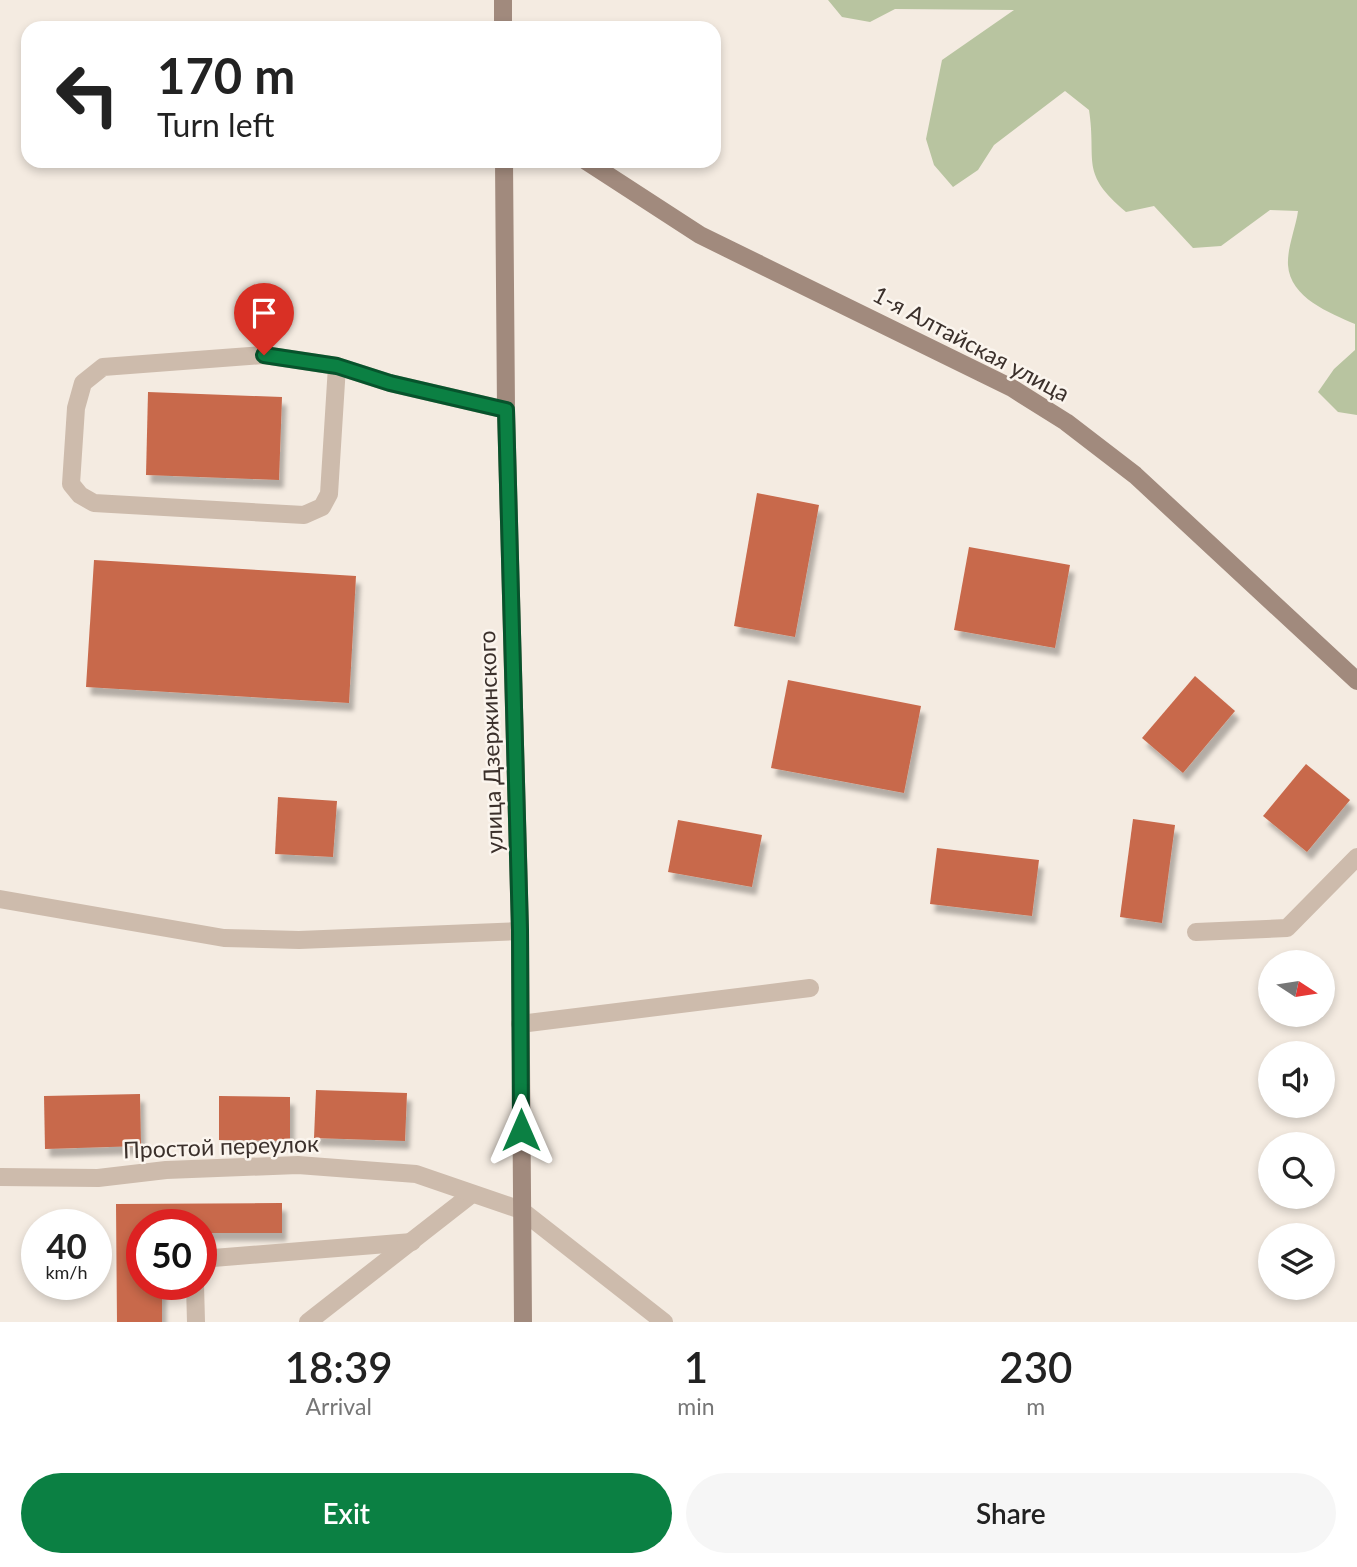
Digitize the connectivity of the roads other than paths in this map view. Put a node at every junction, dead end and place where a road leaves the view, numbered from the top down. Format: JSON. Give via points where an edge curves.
{"nodes":[{"id":1,"x":502,"y":0,"type":"edge"},
{"id":2,"x":503,"y":21,"type":"edge"},
{"id":3,"x":504,"y":168,"type":"edge"},
{"id":4,"x":597,"y":168,"type":"edge"},
{"id":5,"x":337,"y":366,"type":"junction"},
{"id":6,"x":506,"y":410,"type":"junction"},
{"id":7,"x":1357,"y":681,"type":"edge"},
{"id":8,"x":1357,"y":857,"type":"edge"},
{"id":9,"x":0,"y":899,"type":"edge"},
{"id":10,"x":520,"y":930,"type":"junction"},
{"id":11,"x":1196,"y":932,"type":"dead end"},
{"id":12,"x":810,"y":988,"type":"dead end"},
{"id":13,"x":520,"y":1024,"type":"junction"},
{"id":14,"x":0,"y":1177,"type":"edge"},
{"id":15,"x":472,"y":1194,"type":"junction"},
{"id":16,"x":521,"y":1210,"type":"junction"},
{"id":17,"x":412,"y":1242,"type":"junction"},
{"id":18,"x":217,"y":1258,"type":"edge"},
{"id":19,"x":195,"y":1300,"type":"edge"},
{"id":20,"x":196,"y":1322,"type":"edge"},
{"id":21,"x":308,"y":1322,"type":"edge"},
{"id":22,"x":523,"y":1322,"type":"edge"},
{"id":23,"x":664,"y":1322,"type":"edge"}],
"edges":[{"from":1,"to":2,"type":"main road"},
{"from":3,"to":6,"type":"main road","name":"улица Дзержинского"},
{"from":4,"to":7,"type":"main road","name":"1-я Алтайская улица","via":[[700,234],[1012,388],[1066,422],[1135,475]]},
{"from":5,"to":5,"type":"street","via":[[264,355],[103,367],[83,383],[76,408],[71,484],[94,503],[304,514],[322,507],[328,494]]},
{"from":5,"to":6,"type":"street"},
{"from":6,"to":10,"type":"main road","name":"улица Дзержинского"},
{"from":8,"to":11,"type":"street","via":[[1287,928]]},
{"from":9,"to":10,"type":"street","via":[[224,938],[299,940]]},
{"from":10,"to":13,"type":"main road","name":"улица Дзержинского"},
{"from":12,"to":13,"type":"street"},
{"from":13,"to":16,"type":"main road","name":"улица Дзержинского"},
{"from":14,"to":15,"type":"street","name":"Простой переулок","via":[[98,1178],[166,1170],[298,1165],[416,1174]]},
{"from":15,"to":16,"type":"street","name":"Простой переулок"},
{"from":15,"to":17,"type":"street"},
{"from":16,"to":22,"type":"main road","name":"улица Дзержинского"},
{"from":16,"to":23,"type":"street","name":"Простой переулок"},
{"from":17,"to":18,"type":"street"},
{"from":17,"to":21,"type":"street"},
{"from":19,"to":20,"type":"street"}]}
